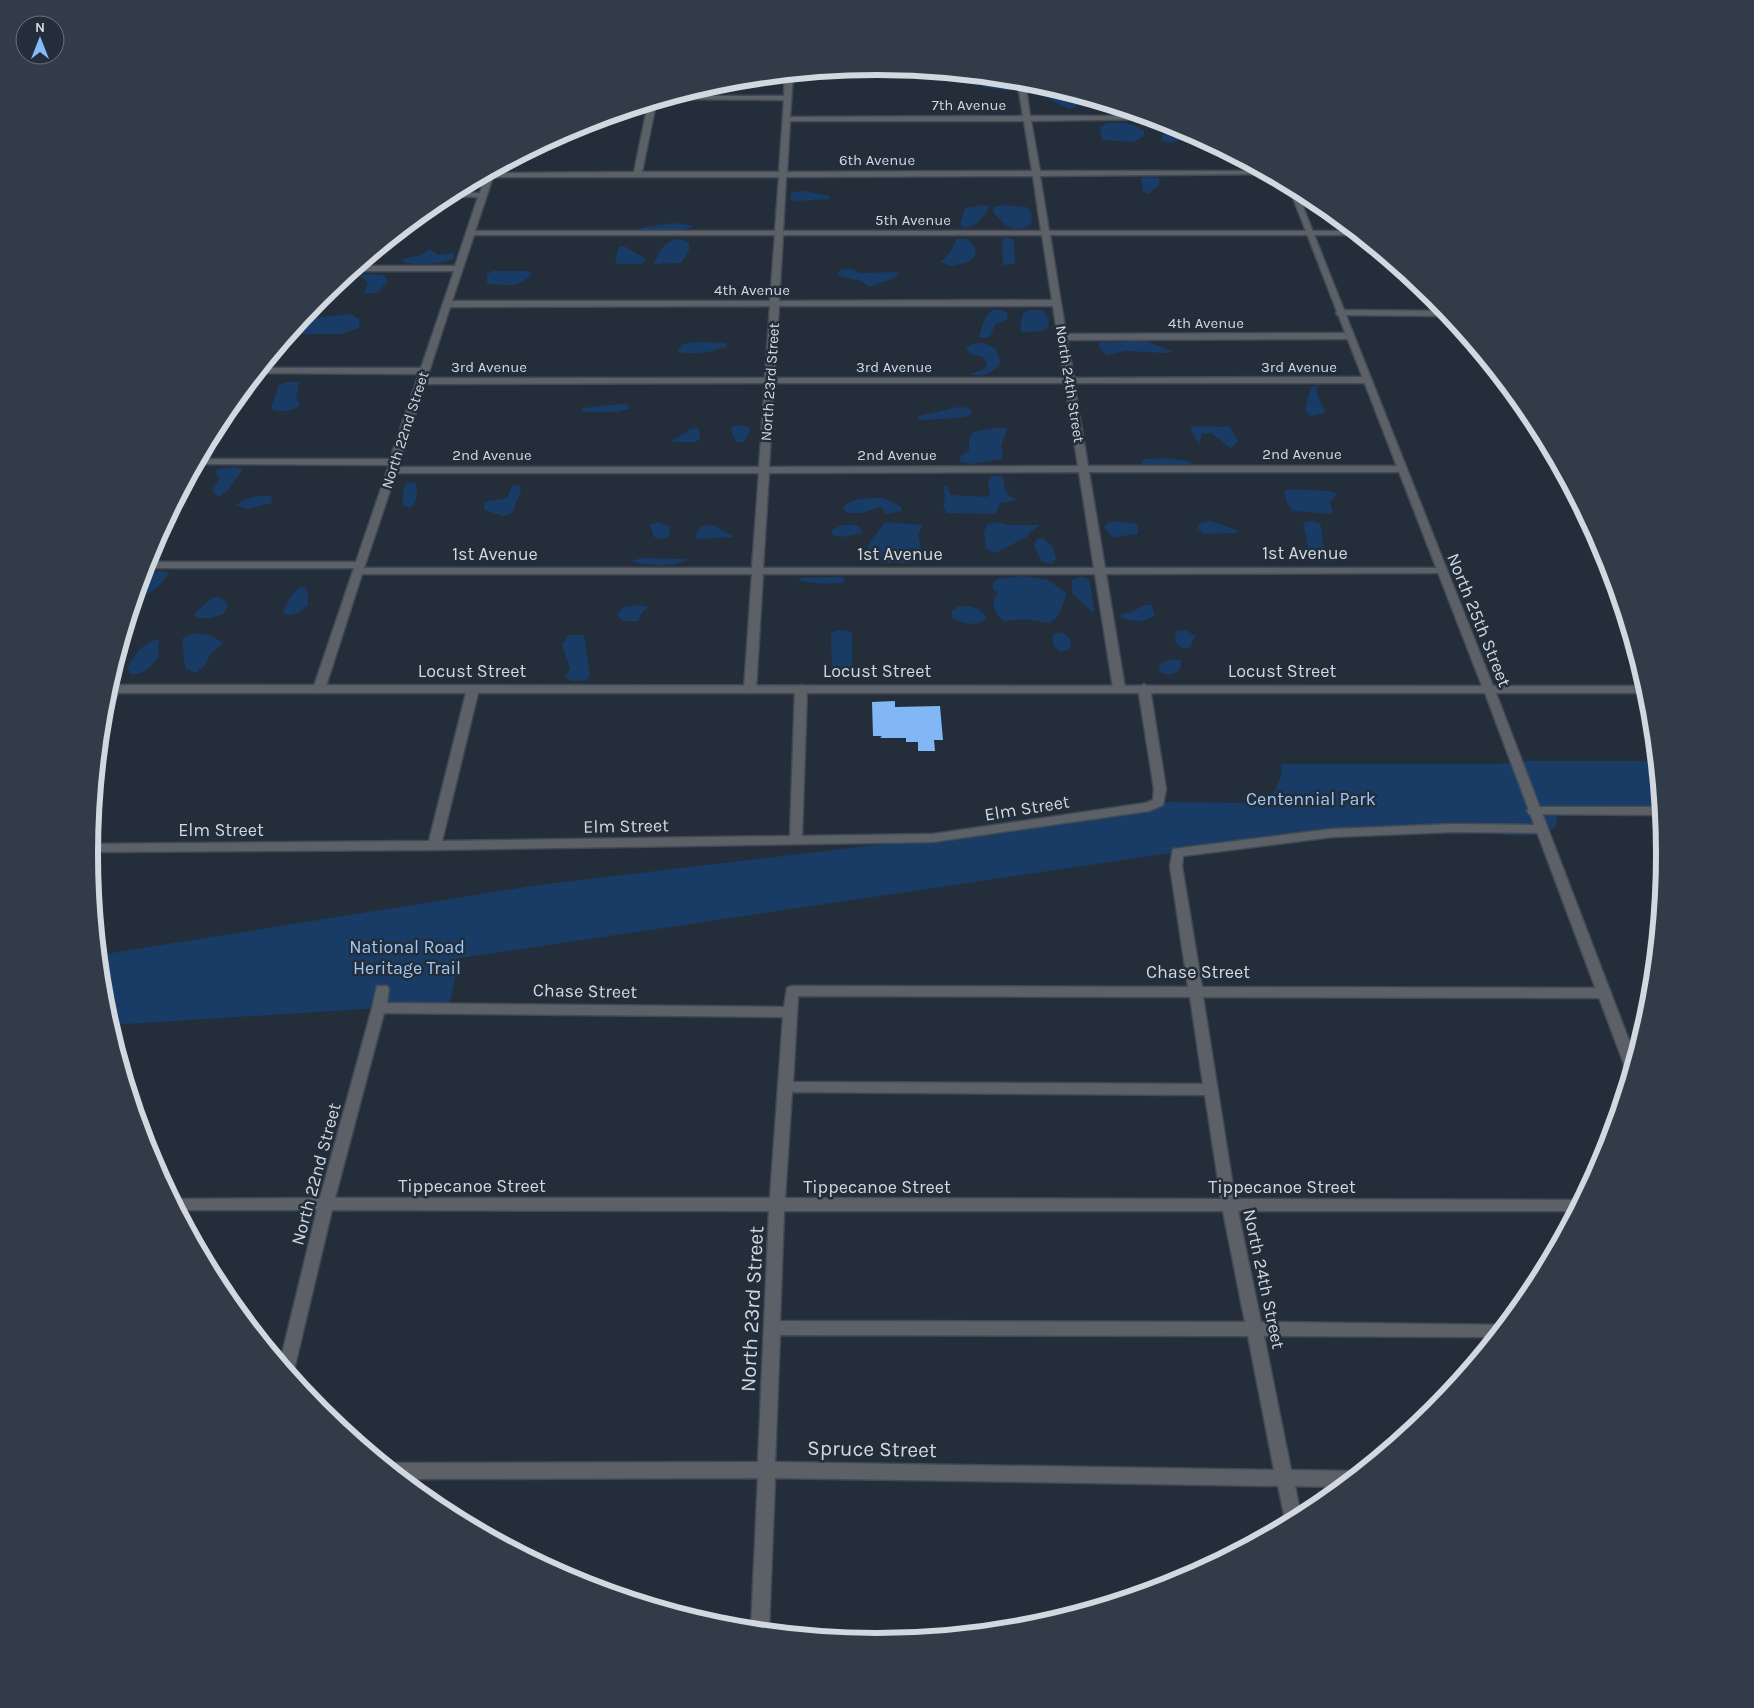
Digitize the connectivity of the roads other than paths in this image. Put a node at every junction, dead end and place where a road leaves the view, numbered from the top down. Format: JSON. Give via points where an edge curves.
{"nodes":[{"id":1,"x":790,"y":81,"type":"edge"},
{"id":2,"x":1022,"y":89,"type":"edge"},
{"id":3,"x":692,"y":98,"type":"edge"},
{"id":4,"x":788,"y":98,"type":"junction"},
{"id":5,"x":651,"y":109,"type":"edge"},
{"id":6,"x":1133,"y":118,"type":"edge"},
{"id":7,"x":1027,"y":119,"type":"junction"},
{"id":8,"x":787,"y":120,"type":"junction"},
{"id":9,"x":498,"y":173,"type":"edge"},
{"id":10,"x":1036,"y":173,"type":"junction"},
{"id":11,"x":1256,"y":173,"type":"edge"},
{"id":12,"x":638,"y":174,"type":"junction"},
{"id":13,"x":783,"y":174,"type":"junction"},
{"id":14,"x":488,"y":178,"type":"edge"},
{"id":15,"x":462,"y":195,"type":"edge"},
{"id":16,"x":483,"y":195,"type":"junction"},
{"id":17,"x":1295,"y":197,"type":"edge"},
{"id":18,"x":470,"y":233,"type":"junction"},
{"id":19,"x":1045,"y":233,"type":"junction"},
{"id":20,"x":1309,"y":233,"type":"junction"},
{"id":21,"x":1347,"y":233,"type":"edge"},
{"id":22,"x":779,"y":234,"type":"junction"},
{"id":23,"x":459,"y":268,"type":"junction"},
{"id":24,"x":362,"y":269,"type":"edge"},
{"id":25,"x":1057,"y":303,"type":"junction"},
{"id":26,"x":447,"y":304,"type":"junction"},
{"id":27,"x":775,"y":304,"type":"junction"},
{"id":28,"x":1340,"y":313,"type":"junction"},
{"id":29,"x":1438,"y":314,"type":"edge"},
{"id":30,"x":1062,"y":336,"type":"junction"},
{"id":31,"x":1349,"y":336,"type":"junction"},
{"id":32,"x":266,"y":371,"type":"edge"},
{"id":33,"x":425,"y":371,"type":"junction"},
{"id":34,"x":1367,"y":380,"type":"junction"},
{"id":35,"x":421,"y":381,"type":"junction"},
{"id":36,"x":770,"y":381,"type":"junction"},
{"id":37,"x":1069,"y":381,"type":"junction"},
{"id":38,"x":203,"y":462,"type":"edge"},
{"id":39,"x":393,"y":466,"type":"junction"},
{"id":40,"x":1401,"y":469,"type":"junction"},
{"id":41,"x":764,"y":470,"type":"junction"},
{"id":42,"x":1084,"y":470,"type":"junction"},
{"id":43,"x":153,"y":566,"type":"edge"},
{"id":44,"x":359,"y":568,"type":"junction"},
{"id":45,"x":758,"y":571,"type":"junction"},
{"id":46,"x":1100,"y":571,"type":"junction"},
{"id":47,"x":1441,"y":571,"type":"junction"},
{"id":48,"x":1119,"y":688,"type":"junction"},
{"id":49,"x":1144,"y":688,"type":"junction"},
{"id":50,"x":116,"y":689,"type":"edge"},
{"id":51,"x":319,"y":689,"type":"junction"},
{"id":52,"x":473,"y":689,"type":"junction"},
{"id":53,"x":750,"y":689,"type":"junction"},
{"id":54,"x":802,"y":689,"type":"junction"},
{"id":55,"x":1489,"y":690,"type":"junction"},
{"id":56,"x":1638,"y":690,"type":"edge"},
{"id":57,"x":1533,"y":811,"type":"junction"},
{"id":58,"x":1654,"y":811,"type":"edge"},
{"id":59,"x":1540,"y":829,"type":"junction"},
{"id":60,"x":796,"y":840,"type":"junction"},
{"id":61,"x":434,"y":846,"type":"junction"},
{"id":62,"x":98,"y":848,"type":"edge"},
{"id":63,"x":382,"y":989,"type":"dead end"},
{"id":64,"x":1195,"y":990,"type":"junction"},
{"id":65,"x":792,"y":991,"type":"joint"},
{"id":66,"x":1604,"y":992,"type":"junction"},
{"id":67,"x":379,"y":1008,"type":"junction"},
{"id":68,"x":791,"y":1012,"type":"junction"},
{"id":69,"x":1629,"y":1058,"type":"edge"},
{"id":70,"x":786,"y":1087,"type":"junction"},
{"id":71,"x":1211,"y":1090,"type":"junction"},
{"id":72,"x":181,"y":1204,"type":"edge"},
{"id":73,"x":326,"y":1204,"type":"junction"},
{"id":74,"x":1229,"y":1205,"type":"junction"},
{"id":75,"x":778,"y":1206,"type":"junction"},
{"id":76,"x":1572,"y":1206,"type":"edge"},
{"id":77,"x":772,"y":1328,"type":"junction"},
{"id":78,"x":1255,"y":1328,"type":"junction"},
{"id":79,"x":1493,"y":1330,"type":"edge"},
{"id":80,"x":288,"y":1364,"type":"edge"},
{"id":81,"x":765,"y":1470,"type":"junction"},
{"id":82,"x":402,"y":1471,"type":"edge"},
{"id":83,"x":1286,"y":1478,"type":"junction"},
{"id":84,"x":1342,"y":1479,"type":"edge"},
{"id":85,"x":1292,"y":1513,"type":"edge"},
{"id":86,"x":760,"y":1624,"type":"edge"}],
"edges":[{"from":1,"to":4,"type":"street","name":"North 23rd Street"},
{"from":2,"to":7,"type":"street","name":"North 24th Street"},
{"from":3,"to":4,"type":"street"},
{"from":4,"to":8,"type":"street","name":"North 23rd Street"},
{"from":5,"to":12,"type":"street"},
{"from":6,"to":7,"type":"street","name":"7th Avenue"},
{"from":7,"to":8,"type":"street","name":"7th Avenue"},
{"from":7,"to":10,"type":"street","name":"North 24th Street"},
{"from":8,"to":13,"type":"street","name":"North 23rd Street"},
{"from":9,"to":12,"type":"street","name":"6th Avenue"},
{"from":10,"to":11,"type":"street","name":"6th Avenue"},
{"from":10,"to":13,"type":"street","name":"6th Avenue"},
{"from":10,"to":19,"type":"street","name":"North 24th Street"},
{"from":12,"to":13,"type":"street","name":"6th Avenue"},
{"from":13,"to":22,"type":"street","name":"North 23rd Street"},
{"from":14,"to":16,"type":"street","name":"North 22nd Street"},
{"from":15,"to":16,"type":"street"},
{"from":16,"to":18,"type":"street","name":"North 22nd Street"},
{"from":17,"to":20,"type":"street","name":"North 25th Street"},
{"from":18,"to":22,"type":"street","name":"5th Avenue"},
{"from":18,"to":23,"type":"street","name":"North 22nd Street"},
{"from":19,"to":20,"type":"street","name":"5th Avenue"},
{"from":19,"to":22,"type":"street","name":"5th Avenue"},
{"from":19,"to":25,"type":"street","name":"North 24th Street"},
{"from":20,"to":21,"type":"street","name":"5th Avenue"},
{"from":20,"to":28,"type":"street","name":"North 25th Street"},
{"from":22,"to":27,"type":"street","name":"North 23rd Street"},
{"from":23,"to":24,"type":"street"},
{"from":23,"to":26,"type":"street","name":"North 22nd Street"},
{"from":25,"to":27,"type":"street","name":"4th Avenue"},
{"from":25,"to":30,"type":"street","name":"North 24th Street"},
{"from":26,"to":27,"type":"street","name":"4th Avenue"},
{"from":26,"to":33,"type":"street","name":"North 22nd Street"},
{"from":27,"to":36,"type":"street","name":"North 23rd Street"},
{"from":28,"to":29,"type":"street"},
{"from":28,"to":31,"type":"street","name":"North 25th Street"},
{"from":30,"to":31,"type":"street","name":"4th Avenue"},
{"from":30,"to":37,"type":"street","name":"North 24th Street"},
{"from":31,"to":34,"type":"street","name":"North 25th Street"},
{"from":32,"to":33,"type":"street"},
{"from":33,"to":35,"type":"street","name":"North 22nd Street"},
{"from":34,"to":37,"type":"street","name":"3rd Avenue"},
{"from":34,"to":40,"type":"street","name":"North 25th Street"},
{"from":35,"to":36,"type":"street","name":"3rd Avenue"},
{"from":35,"to":39,"type":"street","name":"North 22nd Street"},
{"from":36,"to":37,"type":"street","name":"3rd Avenue"},
{"from":36,"to":41,"type":"street","name":"North 23rd Street"},
{"from":37,"to":42,"type":"street","name":"North 24th Street"},
{"from":38,"to":39,"type":"street","name":"2nd Avenue"},
{"from":39,"to":41,"type":"street","name":"2nd Avenue"},
{"from":39,"to":44,"type":"street","name":"North 22nd Street"},
{"from":40,"to":42,"type":"street","name":"2nd Avenue"},
{"from":40,"to":47,"type":"street","name":"North 25th Street"},
{"from":41,"to":42,"type":"street","name":"2nd Avenue"},
{"from":41,"to":45,"type":"street","name":"North 23rd Street"},
{"from":42,"to":46,"type":"street","name":"North 24th Street"},
{"from":43,"to":44,"type":"street","name":"1st Avenue"},
{"from":44,"to":45,"type":"street","name":"1st Avenue"},
{"from":44,"to":51,"type":"street","name":"North 22nd Street"},
{"from":45,"to":46,"type":"street","name":"1st Avenue"},
{"from":45,"to":53,"type":"street","name":"North 23rd Street"},
{"from":46,"to":47,"type":"street","name":"1st Avenue"},
{"from":46,"to":48,"type":"street","name":"North 24th Street"},
{"from":47,"to":55,"type":"street","name":"North 25th Street"},
{"from":48,"to":49,"type":"street","name":"Locust Street"},
{"from":48,"to":54,"type":"street","name":"Locust Street"},
{"from":49,"to":55,"type":"street","name":"Locust Street"},
{"from":49,"to":60,"type":"street","name":"Elm Street","via":[[1160,781],[1159,802],[1149,807],[933,838]]},
{"from":50,"to":51,"type":"street","name":"Locust Street"},
{"from":51,"to":52,"type":"street","name":"Locust Street"},
{"from":52,"to":53,"type":"street","name":"Locust Street"},
{"from":52,"to":61,"type":"street"},
{"from":53,"to":54,"type":"street","name":"Locust Street"},
{"from":54,"to":60,"type":"street"},
{"from":55,"to":56,"type":"street","name":"Locust Street"},
{"from":55,"to":57,"type":"street","name":"North 25th Street"},
{"from":57,"to":58,"type":"street"},
{"from":57,"to":59,"type":"street","name":"North 25th Street"},
{"from":59,"to":64,"type":"street","name":"North 24th Street","via":[[1453,828],[1332,833],[1177,852],[1176,866]]},
{"from":59,"to":66,"type":"street","name":"North 25th Street"},
{"from":60,"to":61,"type":"street","name":"Elm Street"},
{"from":61,"to":62,"type":"street","name":"Elm Street"},
{"from":63,"to":67,"type":"street","name":"North 22nd Street"},
{"from":64,"to":65,"type":"street","name":"Chase Street"},
{"from":64,"to":66,"type":"street","name":"Chase Street"},
{"from":64,"to":71,"type":"street","name":"North 24th Street"},
{"from":65,"to":68,"type":"street","name":"North 23rd Street"},
{"from":66,"to":69,"type":"street","name":"North 25th Street"},
{"from":67,"to":68,"type":"street","name":"Chase Street"},
{"from":67,"to":73,"type":"street","name":"North 22nd Street"},
{"from":68,"to":70,"type":"street","name":"North 23rd Street"},
{"from":70,"to":71,"type":"street"},
{"from":70,"to":75,"type":"street","name":"North 23rd Street"},
{"from":71,"to":74,"type":"street","name":"North 24th Street"},
{"from":72,"to":73,"type":"street","name":"Tippecanoe Street"},
{"from":73,"to":75,"type":"street","name":"Tippecanoe Street"},
{"from":73,"to":80,"type":"street","name":"North 22nd Street"},
{"from":74,"to":75,"type":"street","name":"Tippecanoe Street"},
{"from":74,"to":76,"type":"street","name":"Tippecanoe Street"},
{"from":74,"to":78,"type":"street","name":"North 24th Street"},
{"from":75,"to":77,"type":"street","name":"North 23rd Street"},
{"from":77,"to":78,"type":"street"},
{"from":77,"to":81,"type":"street","name":"North 23rd Street"},
{"from":78,"to":79,"type":"street"},
{"from":78,"to":83,"type":"street","name":"North 24th Street"},
{"from":81,"to":82,"type":"street","name":"Spruce Street"},
{"from":81,"to":83,"type":"street","name":"Spruce Street"},
{"from":81,"to":86,"type":"street","name":"North 23rd Street"},
{"from":83,"to":84,"type":"street","name":"Spruce Street"},
{"from":83,"to":85,"type":"street","name":"North 24th Street"}]}
